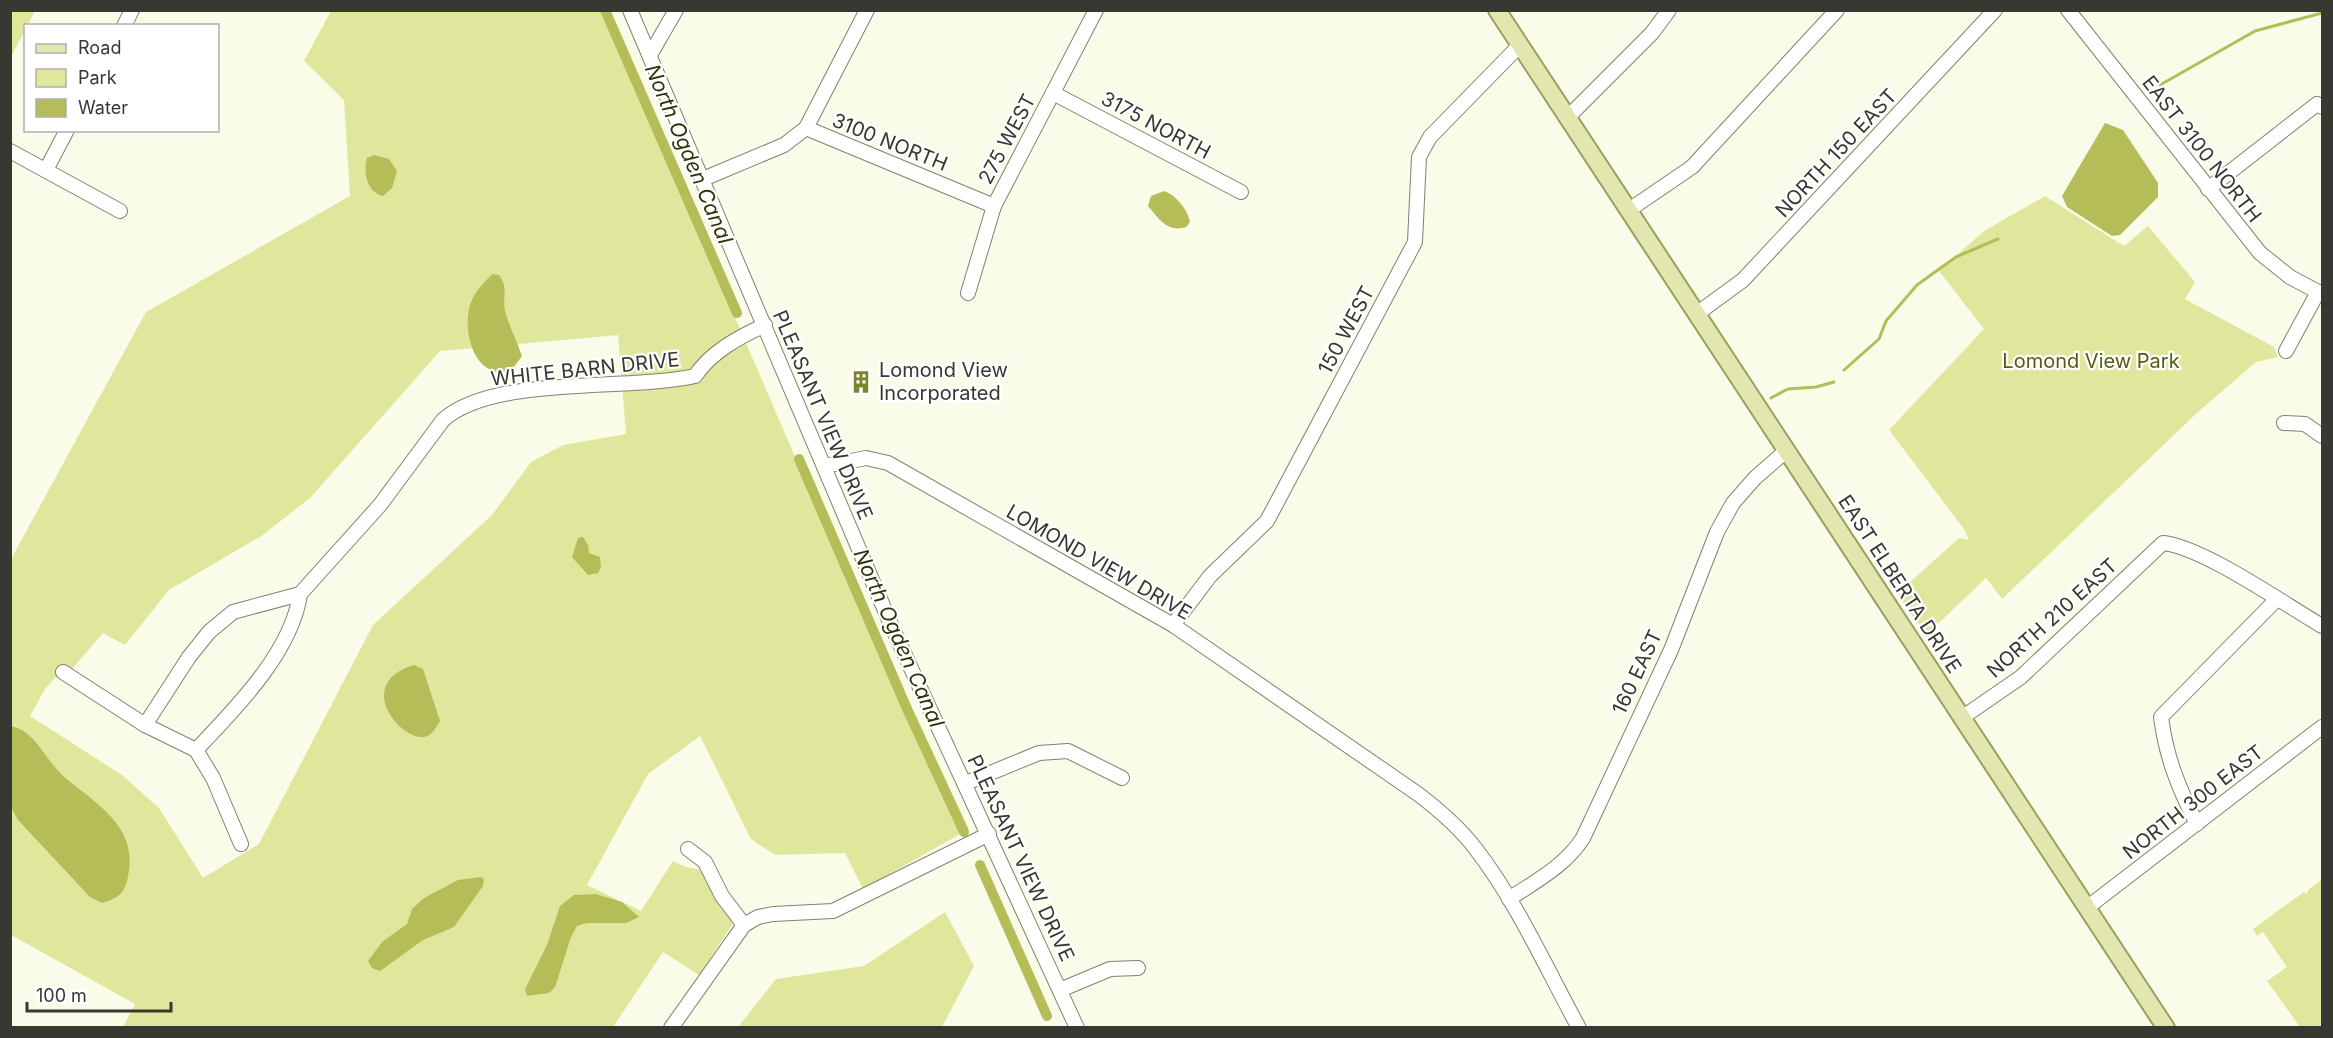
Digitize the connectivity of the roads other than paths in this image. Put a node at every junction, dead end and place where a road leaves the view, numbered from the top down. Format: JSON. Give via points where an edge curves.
{"nodes":[{"id":1,"x":132,"y":10,"type":"edge"},
{"id":2,"x":630,"y":10,"type":"edge"},
{"id":3,"x":676,"y":10,"type":"edge"},
{"id":4,"x":867,"y":10,"type":"edge"},
{"id":5,"x":1096,"y":10,"type":"edge"},
{"id":6,"x":1497,"y":10,"type":"edge"},
{"id":7,"x":1669,"y":10,"type":"edge"},
{"id":8,"x":1837,"y":10,"type":"edge"},
{"id":9,"x":1995,"y":10,"type":"edge"},
{"id":10,"x":2068,"y":10,"type":"edge"},
{"id":11,"x":125,"y":24,"type":"edge"},
{"id":12,"x":1521,"y":45,"type":"junction"},
{"id":13,"x":650,"y":55,"type":"junction"},
{"id":14,"x":1053,"y":93,"type":"junction"},
{"id":15,"x":2320,"y":106,"type":"edge"},
{"id":16,"x":1568,"y":117,"type":"junction"},
{"id":17,"x":806,"y":128,"type":"junction"},
{"id":18,"x":66,"y":132,"type":"edge"},
{"id":19,"x":10,"y":151,"type":"edge"},
{"id":20,"x":46,"y":170,"type":"junction"},
{"id":21,"x":703,"y":179,"type":"junction"},
{"id":22,"x":2208,"y":189,"type":"junction"},
{"id":23,"x":1241,"y":192,"type":"dead end"},
{"id":24,"x":994,"y":206,"type":"junction"},
{"id":25,"x":1629,"y":210,"type":"junction"},
{"id":26,"x":120,"y":211,"type":"dead end"},
{"id":27,"x":968,"y":293,"type":"dead end"},
{"id":28,"x":2320,"y":293,"type":"edge"},
{"id":29,"x":1698,"y":313,"type":"junction"},
{"id":30,"x":765,"y":326,"type":"junction"},
{"id":31,"x":2286,"y":351,"type":"dead end"},
{"id":32,"x":2284,"y":423,"type":"dead end"},
{"id":33,"x":2322,"y":436,"type":"edge"},
{"id":34,"x":1787,"y":450,"type":"junction"},
{"id":35,"x":824,"y":466,"type":"junction"},
{"id":36,"x":300,"y":594,"type":"junction"},
{"id":37,"x":2276,"y":600,"type":"junction"},
{"id":38,"x":1173,"y":625,"type":"junction"},
{"id":39,"x":2322,"y":626,"type":"edge"},
{"id":40,"x":63,"y":672,"type":"dead end"},
{"id":41,"x":1963,"y":717,"type":"junction"},
{"id":42,"x":145,"y":725,"type":"junction"},
{"id":43,"x":2322,"y":726,"type":"edge"},
{"id":44,"x":196,"y":750,"type":"junction"},
{"id":45,"x":1122,"y":778,"type":"dead end"},
{"id":46,"x":966,"y":783,"type":"junction"},
{"id":47,"x":2197,"y":824,"type":"junction"},
{"id":48,"x":989,"y":834,"type":"junction"},
{"id":49,"x":241,"y":844,"type":"dead end"},
{"id":50,"x":688,"y":849,"type":"dead end"},
{"id":51,"x":1509,"y":899,"type":"junction"},
{"id":52,"x":2088,"y":908,"type":"junction"},
{"id":53,"x":744,"y":925,"type":"junction"},
{"id":54,"x":1138,"y":968,"type":"dead end"},
{"id":55,"x":1060,"y":990,"type":"junction"},
{"id":56,"x":671,"y":1028,"type":"edge"},
{"id":57,"x":1077,"y":1028,"type":"edge"},
{"id":58,"x":1580,"y":1028,"type":"edge"},
{"id":59,"x":2166,"y":1028,"type":"edge"}],
"edges":[{"from":1,"to":11,"type":"street"},
{"from":2,"to":13,"type":"street","name":"PLEASANT VIEW DRIVE"},
{"from":3,"to":13,"type":"street"},
{"from":4,"to":17,"type":"street"},
{"from":5,"to":14,"type":"street","name":"275 WEST"},
{"from":6,"to":12,"type":"main road","name":"EAST ELBERTA DRIVE"},
{"from":7,"to":16,"type":"street","via":[[1652,33]]},
{"from":8,"to":25,"type":"street","via":[[1692,167]]},
{"from":9,"to":29,"type":"street","name":"NORTH 150 EAST","via":[[1743,280]]},
{"from":10,"to":22,"type":"street","name":"EAST 3100 NORTH"},
{"from":12,"to":16,"type":"main road","name":"EAST ELBERTA DRIVE"},
{"from":12,"to":38,"type":"street","name":"150 WEST","via":[[1430,137],[1419,157],[1418,218],[1409,253],[1267,521],[1210,576]]},
{"from":13,"to":21,"type":"street","name":"PLEASANT VIEW DRIVE"},
{"from":14,"to":23,"type":"street","name":"3175 NORTH"},
{"from":14,"to":24,"type":"street","name":"275 WEST"},
{"from":15,"to":22,"type":"street"},
{"from":16,"to":25,"type":"main road","name":"EAST ELBERTA DRIVE"},
{"from":17,"to":21,"type":"street","via":[[784,145]]},
{"from":17,"to":24,"type":"street","name":"3100 NORTH"},
{"from":18,"to":20,"type":"street"},
{"from":19,"to":20,"type":"street"},
{"from":20,"to":26,"type":"street"},
{"from":21,"to":30,"type":"street","name":"PLEASANT VIEW DRIVE"},
{"from":22,"to":28,"type":"street","name":"EAST 3100 NORTH","via":[[2268,261]]},
{"from":24,"to":27,"type":"street","name":"275 WEST"},
{"from":25,"to":29,"type":"main road","name":"EAST ELBERTA DRIVE"},
{"from":28,"to":31,"type":"street"},
{"from":29,"to":34,"type":"main road","name":"EAST ELBERTA DRIVE"},
{"from":30,"to":35,"type":"street","name":"PLEASANT VIEW DRIVE"},
{"from":30,"to":36,"type":"street","name":"WHITE BARN DRIVE","via":[[733,341],[695,375],[489,397],[454,410],[380,505]]},
{"from":32,"to":33,"type":"street","via":[[2305,424]]},
{"from":34,"to":41,"type":"main road","name":"EAST ELBERTA DRIVE"},
{"from":34,"to":51,"type":"street","name":"160 EAST","via":[[1733,503],[1717,532],[1671,650],[1583,838],[1560,864]]},
{"from":35,"to":38,"type":"street","name":"LOMOND VIEW DRIVE","via":[[866,458],[888,463]]},
{"from":35,"to":46,"type":"street","name":"PLEASANT VIEW DRIVE","via":[[892,627]]},
{"from":36,"to":42,"type":"street","via":[[233,612],[209,632]]},
{"from":36,"to":44,"type":"street","name":"WHITE BARN DRIVE","via":[[297,615],[253,691]]},
{"from":37,"to":39,"type":"street"},
{"from":37,"to":41,"type":"street","name":"NORTH 210 EAST","via":[[2178,544],[2163,543],[2021,677]]},
{"from":37,"to":47,"type":"street","via":[[2161,717],[2165,749]]},
{"from":38,"to":51,"type":"street","name":"LOMOND VIEW DRIVE","via":[[1447,817],[1475,848]]},
{"from":40,"to":42,"type":"street"},
{"from":41,"to":52,"type":"main road","name":"EAST ELBERTA DRIVE"},
{"from":42,"to":44,"type":"street"},
{"from":43,"to":47,"type":"street","name":"NORTH 300 EAST"},
{"from":44,"to":49,"type":"street","via":[[213,778]]},
{"from":45,"to":46,"type":"street","via":[[1068,751],[1039,753]]},
{"from":46,"to":48,"type":"street","name":"PLEASANT VIEW DRIVE"},
{"from":47,"to":52,"type":"street","name":"NORTH 300 EAST"},
{"from":48,"to":53,"type":"street","via":[[833,911],[773,914]]},
{"from":48,"to":55,"type":"street","name":"PLEASANT VIEW DRIVE"},
{"from":50,"to":53,"type":"street","via":[[705,862],[722,896]]},
{"from":51,"to":58,"type":"street","name":"LOMOND VIEW DRIVE"},
{"from":52,"to":59,"type":"main road","name":"EAST ELBERTA DRIVE"},
{"from":53,"to":56,"type":"street"},
{"from":54,"to":55,"type":"street","via":[[1110,969]]},
{"from":55,"to":57,"type":"street","name":"PLEASANT VIEW DRIVE"}]}
